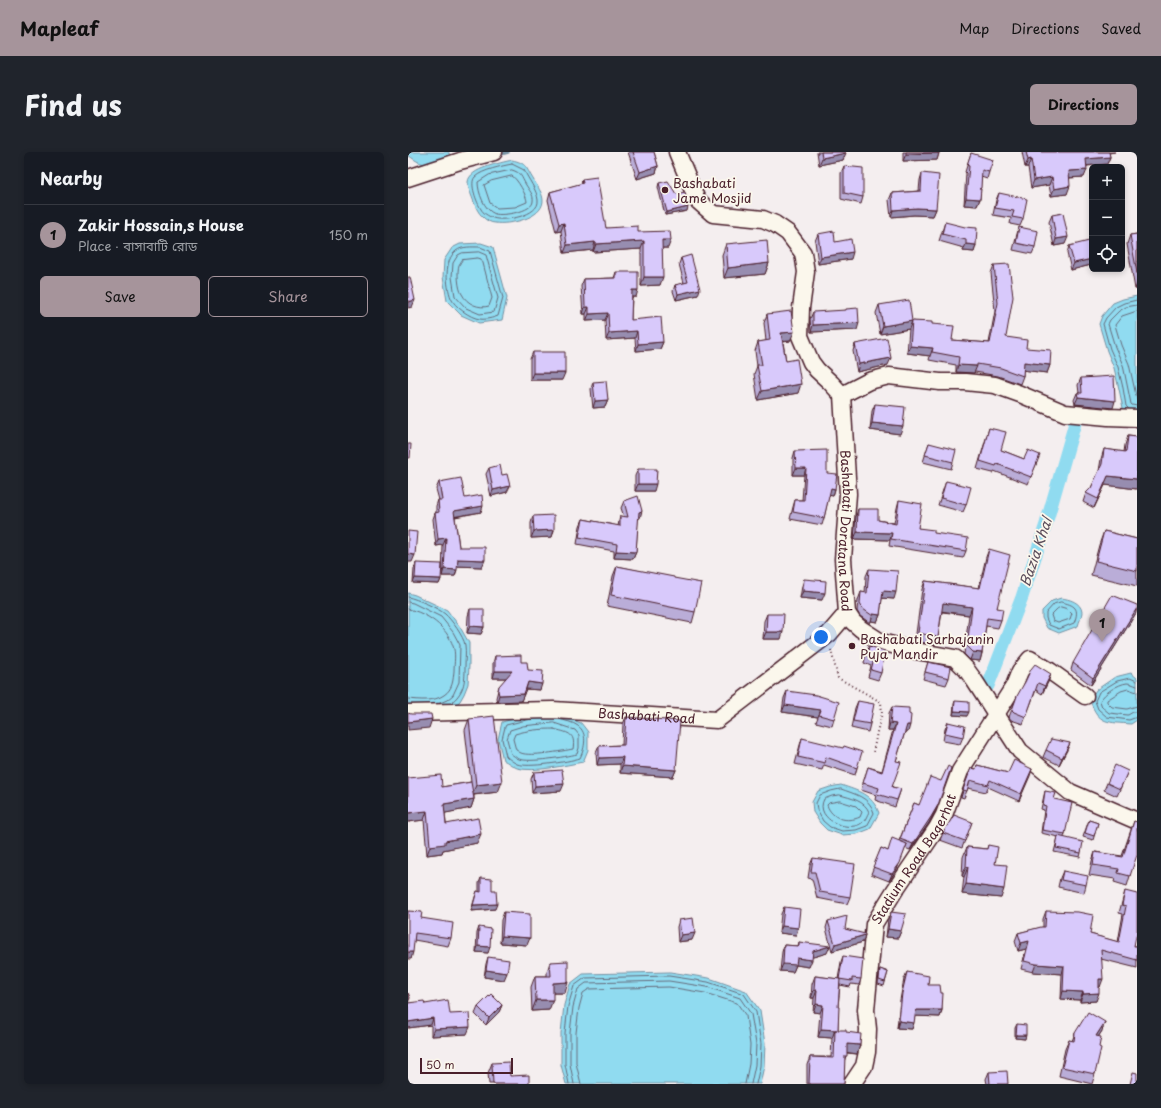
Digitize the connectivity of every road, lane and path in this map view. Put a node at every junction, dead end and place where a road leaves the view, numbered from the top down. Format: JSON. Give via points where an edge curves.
{"nodes":[{"id":1,"x":494,"y":152,"type":"edge"},
{"id":2,"x":677,"y":152,"type":"edge"},
{"id":3,"x":408,"y":178,"type":"edge"},
{"id":4,"x":842,"y":395,"type":"junction"},
{"id":5,"x":1137,"y":418,"type":"edge"},
{"id":6,"x":847,"y":613,"type":"junction"},
{"id":7,"x":830,"y":647,"type":"dead end"},
{"id":8,"x":1085,"y":696,"type":"dead end"},
{"id":9,"x":994,"y":709,"type":"junction"},
{"id":10,"x":408,"y":713,"type":"edge"},
{"id":11,"x":873,"y":753,"type":"dead end"},
{"id":12,"x":1137,"y":821,"type":"edge"},
{"id":13,"x":852,"y":1084,"type":"edge"}],
"edges":[{"from":1,"to":3,"type":"street"},
{"from":2,"to":4,"type":"street","via":[[697,200],[713,214],[763,219],[775,224],[788,234],[803,253],[806,272],[800,308],[800,336],[811,362]]},
{"from":4,"to":5,"type":"street","via":[[869,381],[889,376],[995,385],[1065,413]]},
{"from":4,"to":6,"type":"street","name":"Bashabati Doratana Road","via":[[848,494],[843,559]]},
{"from":6,"to":9,"type":"street","name":"Bashabati Doratana Road","via":[[861,629],[881,642],[955,658],[966,669]]},
{"from":6,"to":10,"type":"street","name":"Bashabati Road","via":[[829,634],[717,720],[553,710]]},
{"from":7,"to":11,"type":"path","via":[[838,678],[882,702]]},
{"from":8,"to":9,"type":"street","name":"Stadium Road Bagerhat","via":[[1030,660],[1020,671],[1014,686]]},
{"from":9,"to":12,"type":"street","via":[[1020,751],[1070,792]]},
{"from":9,"to":13,"type":"street","name":"Stadium Road Bagerhat","via":[[960,771],[937,828],[874,924],[866,1010],[867,1052],[864,1066]]}]}
